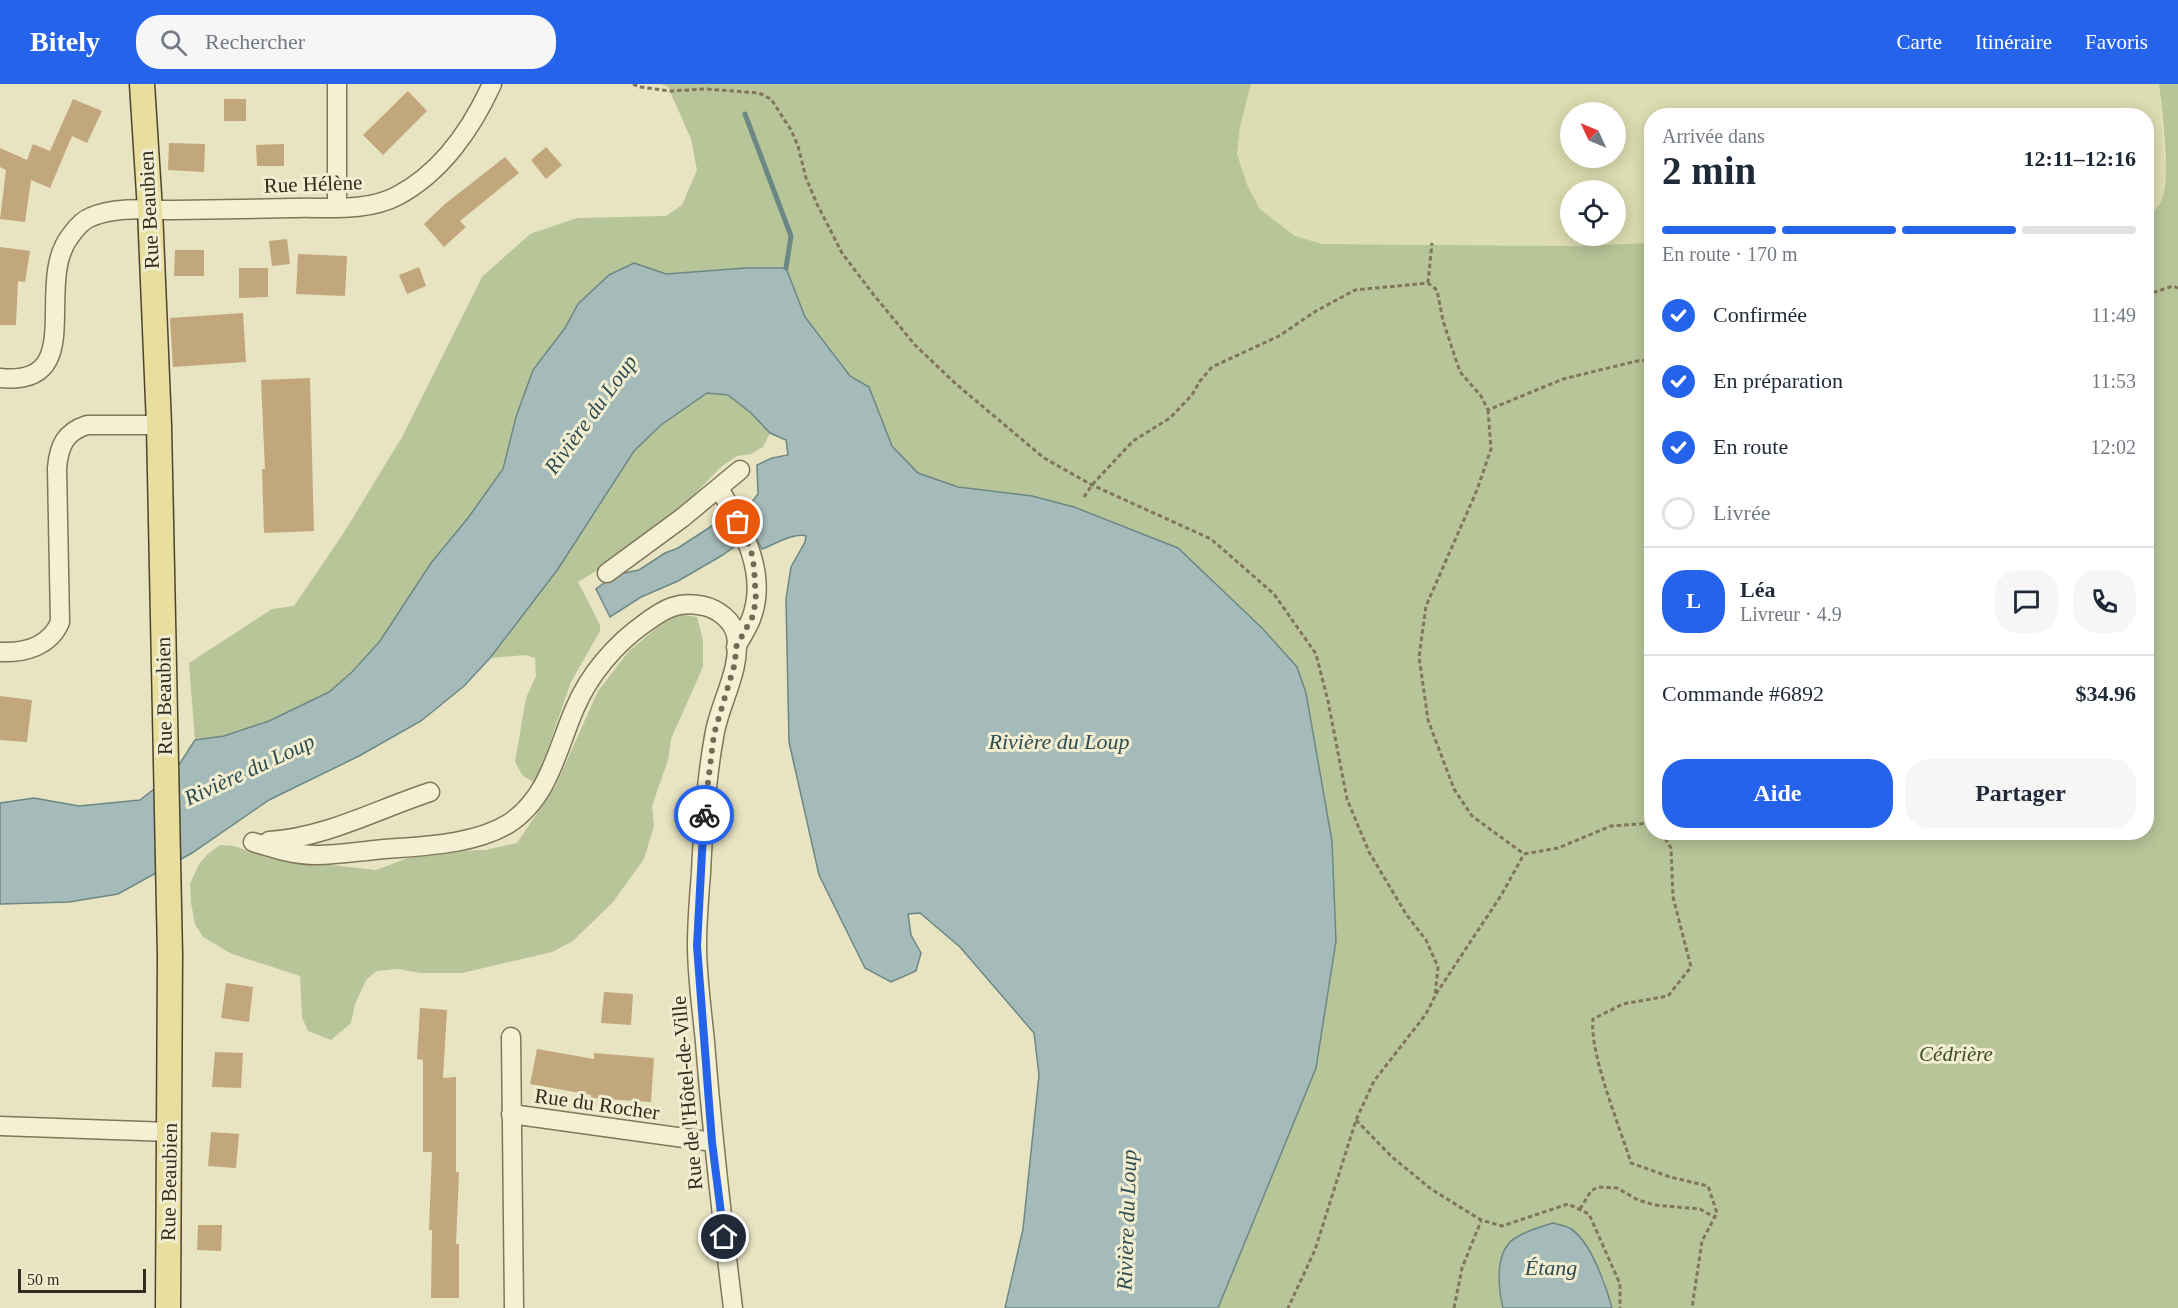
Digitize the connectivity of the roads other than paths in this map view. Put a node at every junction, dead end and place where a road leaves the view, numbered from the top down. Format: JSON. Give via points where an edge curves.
{"nodes":[{"id":1,"x":142,"y":84,"type":"edge"},
{"id":2,"x":337,"y":84,"type":"edge"},
{"id":3,"x":492,"y":84,"type":"edge"},
{"id":4,"x":336,"y":207,"type":"junction"},
{"id":5,"x":150,"y":210,"type":"junction"},
{"id":6,"x":0,"y":378,"type":"edge"},
{"id":7,"x":159,"y":425,"type":"junction"},
{"id":8,"x":740,"y":470,"type":"dead end"},
{"id":9,"x":719,"y":488,"type":"junction"},
{"id":10,"x":607,"y":573,"type":"dead end"},
{"id":11,"x":736,"y":647,"type":"junction"},
{"id":12,"x":0,"y":652,"type":"edge"},
{"id":13,"x":430,"y":792,"type":"dead end"},
{"id":14,"x":511,"y":1037,"type":"dead end"},
{"id":15,"x":511,"y":1114,"type":"junction"},
{"id":16,"x":0,"y":1126,"type":"edge"},
{"id":17,"x":170,"y":1132,"type":"junction"},
{"id":18,"x":712,"y":1142,"type":"junction"},
{"id":19,"x":168,"y":1308,"type":"edge"},
{"id":20,"x":514,"y":1308,"type":"edge"},
{"id":21,"x":734,"y":1308,"type":"edge"}],
"edges":[{"from":1,"to":5,"type":"main road","name":"Rue Beaubien"},
{"from":2,"to":4,"type":"street"},
{"from":3,"to":4,"type":"street","name":"Rue Hélène","via":[[461,138],[424,177],[397,196],[374,205]]},
{"from":4,"to":5,"type":"street","name":"Rue Hélène"},
{"from":5,"to":6,"type":"street","name":"Rue Hélène","via":[[91,217],[77,226],[65,241],[58,261],[50,359],[27,378]]},
{"from":5,"to":7,"type":"main road","name":"Rue Beaubien"},
{"from":7,"to":12,"type":"street","via":[[87,425],[68,435],[58,453],[57,468],[60,622],[56,633],[44,643]]},
{"from":7,"to":17,"type":"main road","name":"Rue Beaubien"},
{"from":8,"to":9,"type":"street"},
{"from":9,"to":10,"type":"street"},
{"from":9,"to":11,"type":"street","via":[[746,537],[754,567],[756,601],[752,618]]},
{"from":11,"to":13,"type":"street","via":[[733,626],[726,618],[710,607],[691,603],[665,609],[638,628],[590,679],[541,791],[525,810],[489,834],[416,846],[315,855],[285,852],[253,842],[293,840]]},
{"from":11,"to":18,"type":"street","name":"Rue de l'Hôtel-de-Ville","via":[[714,734],[704,814],[697,946]]},
{"from":14,"to":15,"type":"street","name":"Rue du Rocher"},
{"from":15,"to":18,"type":"street","name":"Rue du Rocher"},
{"from":15,"to":20,"type":"street","name":"Rue du Rocher"},
{"from":16,"to":17,"type":"street"},
{"from":17,"to":19,"type":"main road","name":"Rue Beaubien"},
{"from":18,"to":21,"type":"street","name":"Rue de l'Hôtel-de-Ville"}]}
